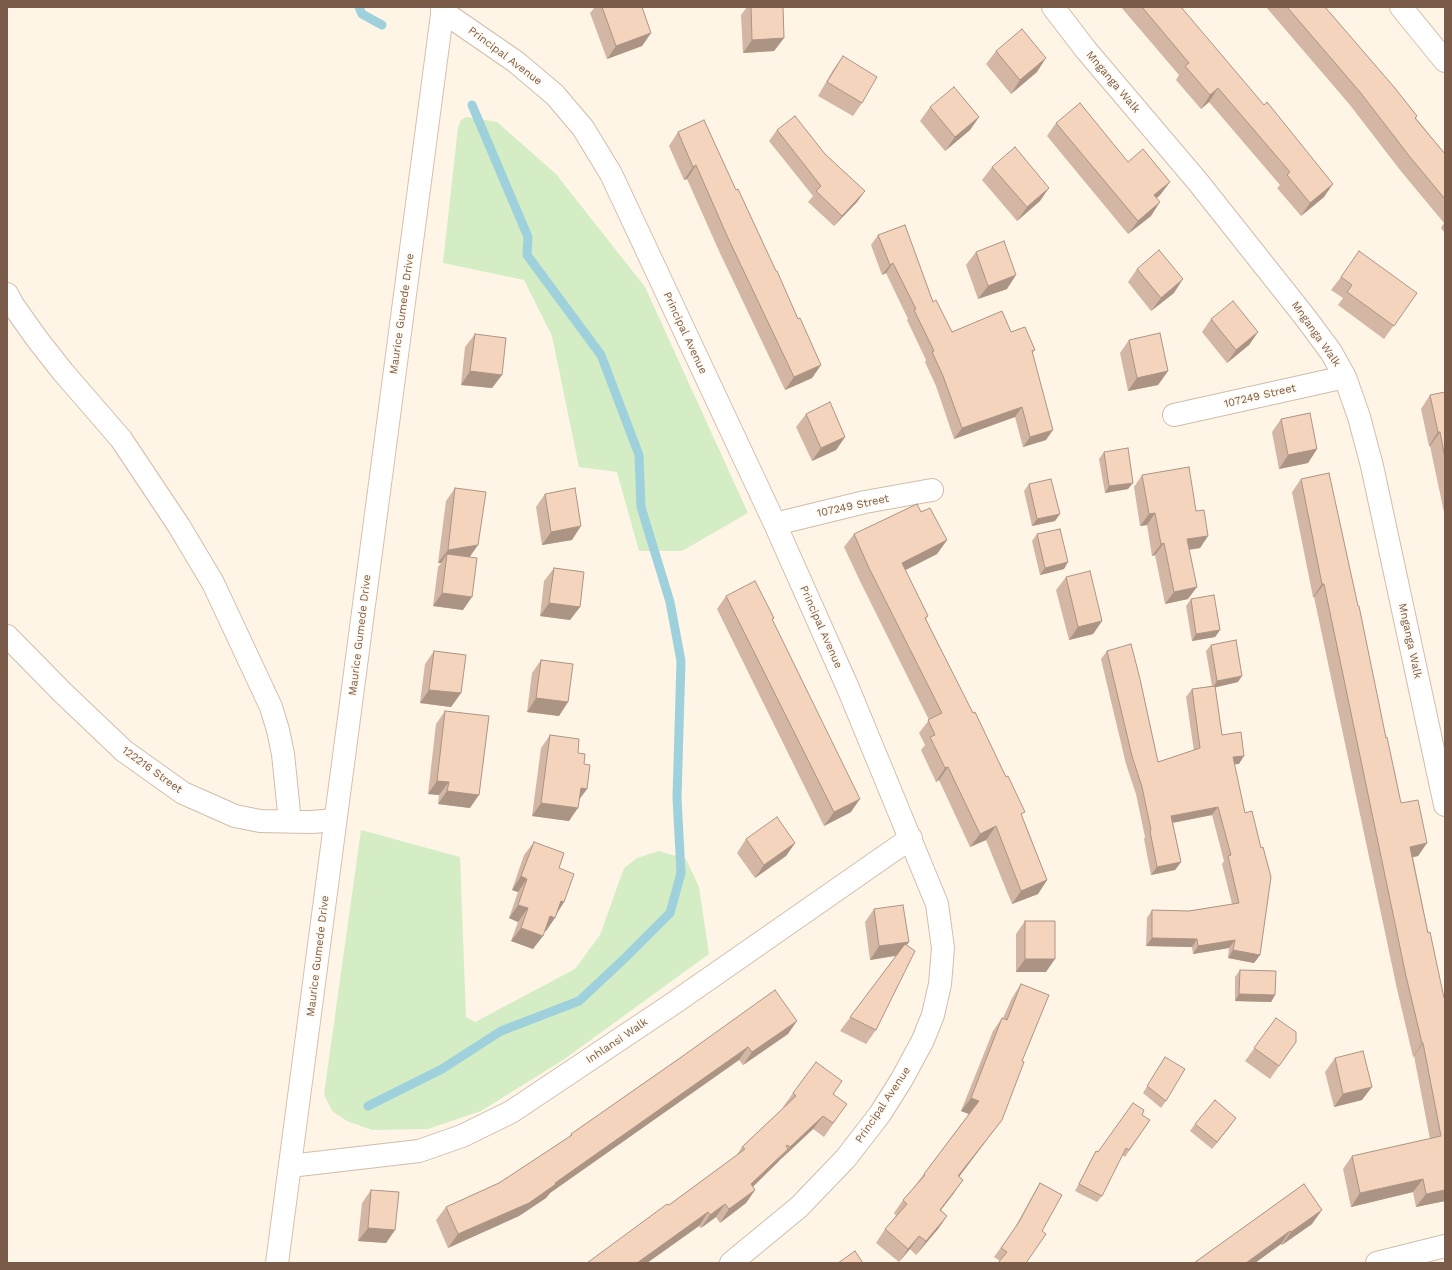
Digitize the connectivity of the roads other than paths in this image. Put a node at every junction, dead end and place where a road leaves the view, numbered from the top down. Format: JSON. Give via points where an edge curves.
{"nodes":[{"id":1,"x":1053,"y":7,"type":"edge"},
{"id":2,"x":1401,"y":7,"type":"edge"},
{"id":3,"x":442,"y":9,"type":"edge"},
{"id":4,"x":1445,"y":61,"type":"edge"},
{"id":5,"x":7,"y":294,"type":"edge"},
{"id":6,"x":1345,"y":377,"type":"junction"},
{"id":7,"x":1174,"y":415,"type":"dead end"},
{"id":8,"x":932,"y":490,"type":"dead end"},
{"id":9,"x":775,"y":524,"type":"junction"},
{"id":10,"x":7,"y":636,"type":"edge"},
{"id":11,"x":1445,"y":805,"type":"edge"},
{"id":12,"x":335,"y":820,"type":"junction"},
{"id":13,"x":290,"y":822,"type":"junction"},
{"id":14,"x":911,"y":838,"type":"junction"},
{"id":15,"x":290,"y":1166,"type":"junction"},
{"id":16,"x":1445,"y":1246,"type":"edge"},
{"id":17,"x":277,"y":1263,"type":"edge"},
{"id":18,"x":731,"y":1263,"type":"edge"},
{"id":19,"x":1377,"y":1263,"type":"edge"}],
"edges":[{"from":1,"to":6,"type":"street","name":"Mnganga Walk","via":[[1306,317]]},
{"from":2,"to":4,"type":"street"},
{"from":3,"to":9,"type":"street","name":"Principal Avenue","via":[[516,62],[555,94],[583,128],[611,174]]},
{"from":3,"to":12,"type":"street","name":"Maurice Gumede Drive"},
{"from":5,"to":13,"type":"street","via":[[37,339],[121,439],[179,526],[213,583],[271,707],[283,754]]},
{"from":6,"to":7,"type":"street","name":"107249 Street"},
{"from":6,"to":11,"type":"street","name":"Mnganga Walk","via":[[1359,416],[1372,466]]},
{"from":8,"to":9,"type":"street","name":"107249 Street","via":[[865,502]]},
{"from":9,"to":14,"type":"street","name":"Principal Avenue"},
{"from":10,"to":13,"type":"street","name":"122216 Street","via":[[124,751],[183,793],[235,816],[260,821]]},
{"from":12,"to":13,"type":"street","name":"122216 Street"},
{"from":12,"to":15,"type":"street","name":"Maurice Gumede Drive"},
{"from":14,"to":15,"type":"street","name":"Inhlansi Walk","via":[[674,1003],[511,1112],[462,1136],[419,1151]]},
{"from":14,"to":18,"type":"street","name":"Principal Avenue","via":[[937,904],[943,948],[940,984],[933,1015],[923,1040],[887,1102],[846,1158],[799,1207]]},
{"from":15,"to":17,"type":"street","name":"Maurice Gumede Drive"},
{"from":16,"to":19,"type":"street"}]}
